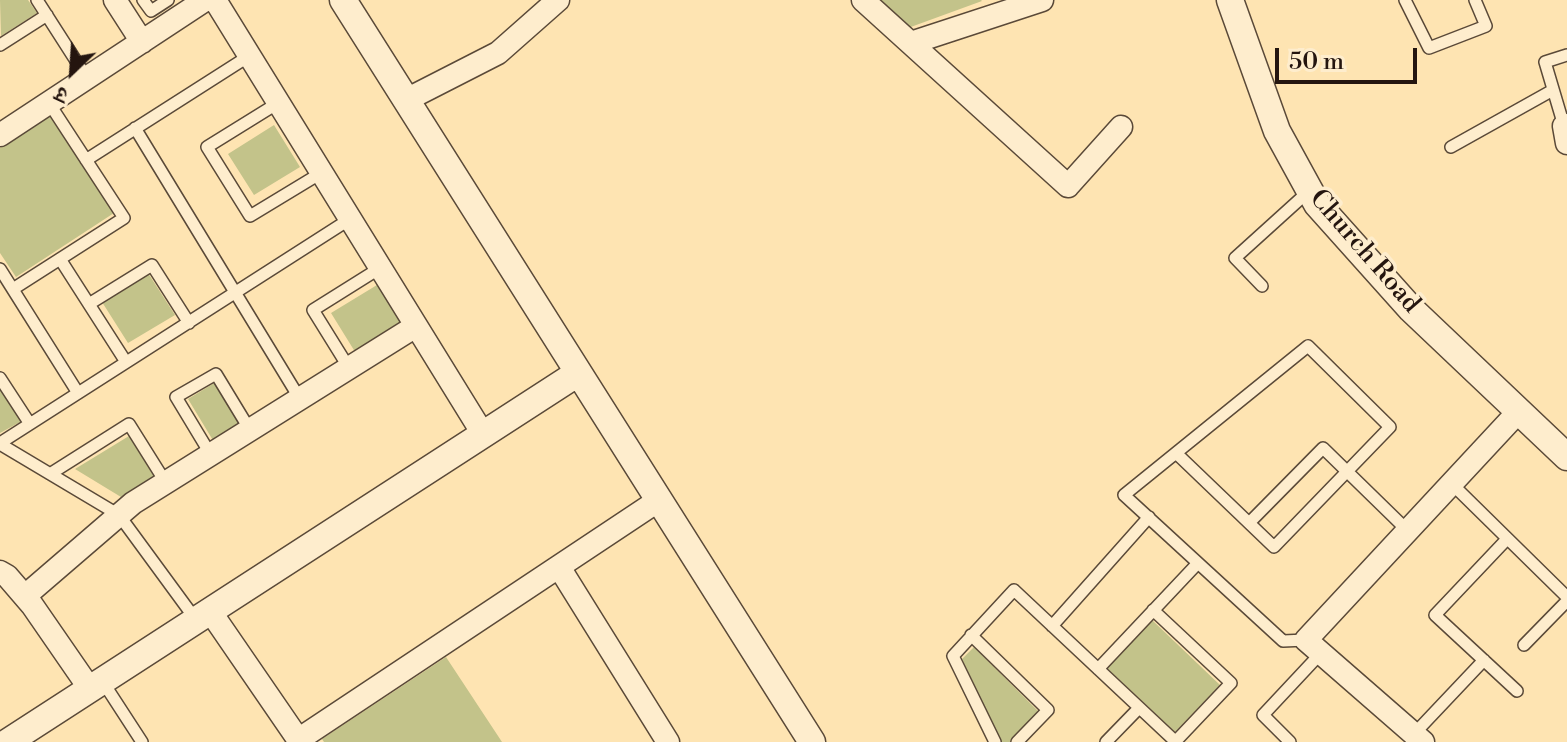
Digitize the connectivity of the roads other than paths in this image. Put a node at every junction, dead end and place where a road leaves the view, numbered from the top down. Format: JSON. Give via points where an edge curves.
{"nodes":[{"id":1,"x":37,"y":0,"type":"edge"},
{"id":2,"x":115,"y":0,"type":"edge"},
{"id":3,"x":143,"y":0,"type":"edge"},
{"id":4,"x":168,"y":0,"type":"edge"},
{"id":5,"x":205,"y":0,"type":"edge"},
{"id":6,"x":215,"y":0,"type":"edge"},
{"id":7,"x":343,"y":0,"type":"edge"},
{"id":8,"x":558,"y":0,"type":"edge"},
{"id":9,"x":863,"y":0,"type":"edge"},
{"id":10,"x":1042,"y":0,"type":"edge"},
{"id":11,"x":1230,"y":0,"type":"edge"},
{"id":12,"x":1405,"y":0,"type":"edge"},
{"id":13,"x":1475,"y":0,"type":"edge"},
{"id":14,"x":47,"y":15,"type":"junction"},
{"id":15,"x":142,"y":42,"type":"junction"},
{"id":16,"x":911,"y":43,"type":"junction"},
{"id":17,"x":0,"y":45,"type":"edge"},
{"id":18,"x":1567,"y":55,"type":"edge"},
{"id":19,"x":249,"y":56,"type":"junction"},
{"id":20,"x":87,"y":78,"type":"junction"},
{"id":21,"x":1553,"y":90,"type":"junction"},
{"id":22,"x":406,"y":100,"type":"junction"},
{"id":23,"x":49,"y":103,"type":"junction"},
{"id":24,"x":278,"y":103,"type":"junction"},
{"id":25,"x":1121,"y":127,"type":"dead end"},
{"id":26,"x":135,"y":128,"type":"junction"},
{"id":27,"x":1566,"y":131,"type":"edge"},
{"id":28,"x":0,"y":135,"type":"edge"},
{"id":29,"x":1451,"y":147,"type":"dead end"},
{"id":30,"x":86,"y":160,"type":"junction"},
{"id":31,"x":321,"y":173,"type":"junction"},
{"id":32,"x":1310,"y":191,"type":"junction"},
{"id":33,"x":350,"y":219,"type":"junction"},
{"id":34,"x":60,"y":259,"type":"junction"},
{"id":35,"x":380,"y":268,"type":"junction"},
{"id":36,"x":0,"y":269,"type":"edge"},
{"id":37,"x":1262,"y":286,"type":"dead end"},
{"id":38,"x":13,"y":289,"type":"junction"},
{"id":39,"x":235,"y":293,"type":"junction"},
{"id":40,"x":89,"y":304,"type":"junction"},
{"id":41,"x":189,"y":323,"type":"junction"},
{"id":42,"x":416,"y":326,"type":"junction"},
{"id":43,"x":126,"y":362,"type":"junction"},
{"id":44,"x":349,"y":368,"type":"junction"},
{"id":45,"x":578,"y":373,"type":"junction"},
{"id":46,"x":0,"y":378,"type":"edge"},
{"id":47,"x":78,"y":393,"type":"junction"},
{"id":48,"x":300,"y":399,"type":"junction"},
{"id":49,"x":1519,"y":411,"type":"junction"},
{"id":50,"x":30,"y":424,"type":"junction"},
{"id":51,"x":250,"y":430,"type":"junction"},
{"id":52,"x":483,"y":434,"type":"junction"},
{"id":53,"x":0,"y":444,"type":"edge"},
{"id":54,"x":1176,"y":453,"type":"junction"},
{"id":55,"x":211,"y":455,"type":"junction"},
{"id":56,"x":1567,"y":457,"type":"edge"},
{"id":57,"x":1347,"y":472,"type":"junction"},
{"id":58,"x":50,"y":474,"type":"junction"},
{"id":59,"x":166,"y":483,"type":"junction"},
{"id":60,"x":1451,"y":483,"type":"junction"},
{"id":61,"x":659,"y":500,"type":"junction"},
{"id":62,"x":119,"y":515,"type":"junction"},
{"id":63,"x":1149,"y":517,"type":"junction"},
{"id":64,"x":1249,"y":523,"type":"junction"},
{"id":65,"x":1407,"y":530,"type":"junction"},
{"id":66,"x":1507,"y":539,"type":"junction"},
{"id":67,"x":1198,"y":563,"type":"junction"},
{"id":68,"x":559,"y":567,"type":"junction"},
{"id":69,"x":0,"y":572,"type":"edge"},
{"id":70,"x":25,"y":596,"type":"junction"},
{"id":71,"x":1567,"y":599,"type":"edge"},
{"id":72,"x":1153,"y":610,"type":"junction"},
{"id":73,"x":203,"y":616,"type":"junction"},
{"id":74,"x":1052,"y":626,"type":"junction"},
{"id":75,"x":971,"y":635,"type":"junction"},
{"id":76,"x":1524,"y":645,"type":"dead end"},
{"id":77,"x":1314,"y":646,"type":"junction"},
{"id":78,"x":1484,"y":660,"type":"junction"},
{"id":79,"x":1098,"y":669,"type":"junction"},
{"id":80,"x":96,"y":685,"type":"junction"},
{"id":81,"x":1517,"y":691,"type":"dead end"},
{"id":82,"x":1139,"y":708,"type":"junction"},
{"id":83,"x":1418,"y":738,"type":"edge"},
{"id":84,"x":299,"y":741,"type":"edge"},
{"id":85,"x":8,"y":742,"type":"edge"},
{"id":86,"x":142,"y":742,"type":"edge"},
{"id":87,"x":668,"y":742,"type":"edge"},
{"id":88,"x":812,"y":742,"type":"edge"},
{"id":89,"x":995,"y":742,"type":"edge"},
{"id":90,"x":1017,"y":742,"type":"edge"},
{"id":91,"x":1106,"y":742,"type":"edge"},
{"id":92,"x":1175,"y":742,"type":"edge"},
{"id":93,"x":1290,"y":742,"type":"edge"}],
"edges":[{"from":1,"to":14,"type":"lane"},
{"from":2,"to":15,"type":"street"},
{"from":3,"to":4,"type":"lane","via":[[151,11]]},
{"from":5,"to":15,"type":"street"},
{"from":6,"to":19,"type":"street"},
{"from":7,"to":22,"type":"street"},
{"from":8,"to":22,"type":"street","via":[[498,53]]},
{"from":9,"to":16,"type":"street"},
{"from":10,"to":16,"type":"street"},
{"from":11,"to":32,"type":"street","name":"Church Road","via":[[1277,131]]},
{"from":12,"to":13,"type":"lane","via":[[1429,48],[1486,26]]},
{"from":14,"to":17,"type":"lane"},
{"from":14,"to":20,"type":"lane"},
{"from":15,"to":20,"type":"street"},
{"from":16,"to":25,"type":"street","via":[[1068,186]]},
{"from":18,"to":21,"type":"lane","via":[[1545,62]]},
{"from":19,"to":24,"type":"street"},
{"from":19,"to":26,"type":"lane"},
{"from":20,"to":23,"type":"street"},
{"from":21,"to":27,"type":"lane"},
{"from":21,"to":29,"type":"lane"},
{"from":22,"to":45,"type":"street"},
{"from":23,"to":28,"type":"street"},
{"from":23,"to":30,"type":"lane"},
{"from":24,"to":31,"type":"street"},
{"from":24,"to":31,"type":"lane","via":[[207,147],[250,216]]},
{"from":26,"to":30,"type":"lane"},
{"from":26,"to":39,"type":"lane"},
{"from":30,"to":34,"type":"lane","via":[[124,218]]},
{"from":31,"to":33,"type":"street"},
{"from":32,"to":37,"type":"lane","via":[[1235,258]]},
{"from":32,"to":49,"type":"street","name":"Church Road","via":[[1411,309]]},
{"from":33,"to":35,"type":"street"},
{"from":33,"to":39,"type":"lane"},
{"from":34,"to":38,"type":"lane"},
{"from":34,"to":40,"type":"lane"},
{"from":35,"to":42,"type":"street"},
{"from":35,"to":44,"type":"lane","via":[[313,310]]},
{"from":36,"to":38,"type":"lane"},
{"from":38,"to":47,"type":"lane"},
{"from":39,"to":41,"type":"lane"},
{"from":39,"to":48,"type":"lane"},
{"from":40,"to":41,"type":"lane","via":[[152,265]]},
{"from":40,"to":43,"type":"lane"},
{"from":41,"to":43,"type":"lane"},
{"from":42,"to":44,"type":"street"},
{"from":42,"to":52,"type":"street"},
{"from":43,"to":47,"type":"lane"},
{"from":44,"to":48,"type":"street"},
{"from":45,"to":52,"type":"street"},
{"from":45,"to":61,"type":"street"},
{"from":46,"to":50,"type":"lane"},
{"from":47,"to":50,"type":"lane"},
{"from":48,"to":51,"type":"street"},
{"from":49,"to":56,"type":"street","name":"Church Road"},
{"from":49,"to":60,"type":"street"},
{"from":50,"to":53,"type":"lane"},
{"from":51,"to":55,"type":"street"},
{"from":51,"to":55,"type":"lane","via":[[216,374],[176,397]]},
{"from":52,"to":73,"type":"street"},
{"from":53,"to":58,"type":"lane"},
{"from":54,"to":57,"type":"lane","via":[[1308,346],[1390,427]]},
{"from":54,"to":63,"type":"lane","via":[[1124,495]]},
{"from":54,"to":64,"type":"lane"},
{"from":55,"to":59,"type":"street"},
{"from":57,"to":64,"type":"lane","via":[[1323,448]]},
{"from":57,"to":64,"type":"lane","via":[[1274,547]]},
{"from":57,"to":65,"type":"lane"},
{"from":58,"to":59,"type":"lane","via":[[129,424]]},
{"from":58,"to":62,"type":"lane"},
{"from":59,"to":62,"type":"street"},
{"from":60,"to":65,"type":"street"},
{"from":60,"to":66,"type":"lane"},
{"from":61,"to":68,"type":"street"},
{"from":61,"to":88,"type":"street"},
{"from":62,"to":70,"type":"street"},
{"from":62,"to":73,"type":"lane"},
{"from":63,"to":67,"type":"lane"},
{"from":63,"to":74,"type":"lane"},
{"from":65,"to":77,"type":"street"},
{"from":66,"to":71,"type":"lane"},
{"from":66,"to":78,"type":"lane","via":[[1435,615]]},
{"from":67,"to":72,"type":"lane"},
{"from":67,"to":77,"type":"lane","via":[[1283,641]]},
{"from":68,"to":84,"type":"street"},
{"from":68,"to":87,"type":"street"},
{"from":69,"to":70,"type":"street"},
{"from":70,"to":80,"type":"street"},
{"from":71,"to":76,"type":"lane"},
{"from":72,"to":79,"type":"lane"},
{"from":72,"to":92,"type":"lane","via":[[1231,683]]},
{"from":73,"to":80,"type":"street"},
{"from":73,"to":84,"type":"street"},
{"from":74,"to":75,"type":"lane","via":[[1014,590]]},
{"from":74,"to":79,"type":"lane"},
{"from":75,"to":89,"type":"lane","via":[[953,656]]},
{"from":75,"to":90,"type":"lane","via":[[1048,710]]},
{"from":77,"to":83,"type":"street"},
{"from":77,"to":93,"type":"lane","via":[[1263,715]]},
{"from":78,"to":81,"type":"lane"},
{"from":78,"to":83,"type":"lane"},
{"from":79,"to":82,"type":"lane"},
{"from":80,"to":85,"type":"street"},
{"from":80,"to":86,"type":"lane"},
{"from":82,"to":91,"type":"lane"},
{"from":82,"to":92,"type":"lane"}]}
